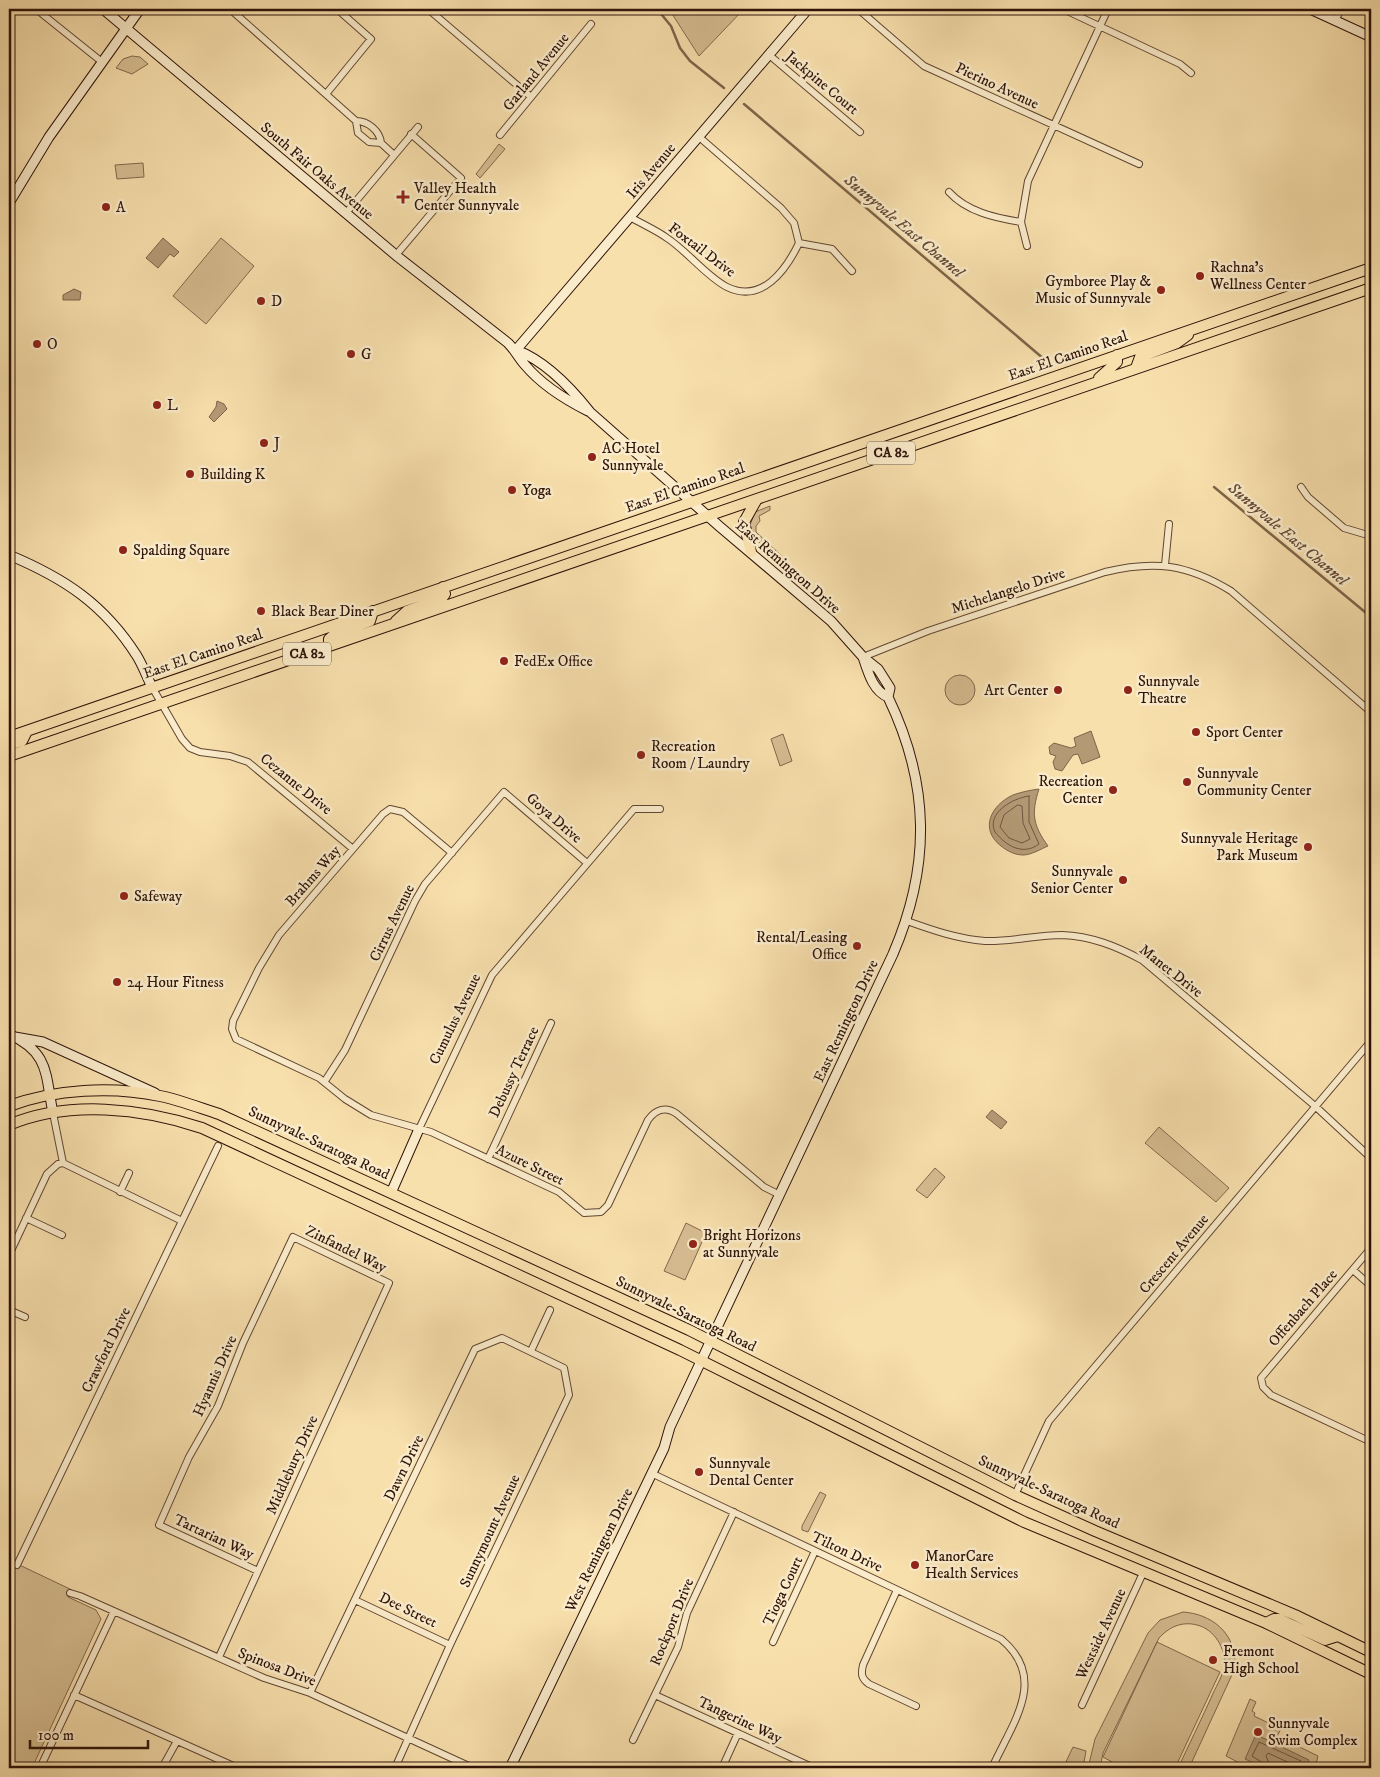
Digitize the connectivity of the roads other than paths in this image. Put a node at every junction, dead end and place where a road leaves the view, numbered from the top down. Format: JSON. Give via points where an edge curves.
{"nodes":[{"id":1,"x":36,"y":9,"type":"edge"},
{"id":2,"x":104,"y":9,"type":"edge"},
{"id":3,"x":140,"y":9,"type":"edge"},
{"id":4,"x":230,"y":9,"type":"edge"},
{"id":5,"x":337,"y":9,"type":"edge"},
{"id":6,"x":428,"y":9,"type":"edge"},
{"id":7,"x":808,"y":9,"type":"edge"},
{"id":8,"x":858,"y":9,"type":"edge"},
{"id":9,"x":1062,"y":9,"type":"edge"},
{"id":10,"x":1108,"y":9,"type":"edge"},
{"id":11,"x":1310,"y":9,"type":"edge"},
{"id":12,"x":1341,"y":9,"type":"edge"},
{"id":13,"x":1335,"y":21,"type":"junction"},
{"id":14,"x":591,"y":24,"type":"dead end"},
{"id":15,"x":1100,"y":25,"type":"junction"},
{"id":16,"x":127,"y":28,"type":"junction"},
{"id":17,"x":1371,"y":37,"type":"edge"},
{"id":18,"x":768,"y":54,"type":"junction"},
{"id":19,"x":102,"y":62,"type":"junction"},
{"id":20,"x":1191,"y":73,"type":"dead end"},
{"id":21,"x":326,"y":94,"type":"junction"},
{"id":22,"x":531,"y":97,"type":"junction"},
{"id":23,"x":356,"y":121,"type":"junction"},
{"id":24,"x":1054,"y":126,"type":"junction"},
{"id":25,"x":418,"y":127,"type":"dead end"},
{"id":26,"x":860,"y":132,"type":"dead end"},
{"id":27,"x":411,"y":134,"type":"junction"},
{"id":28,"x":500,"y":135,"type":"dead end"},
{"id":29,"x":698,"y":136,"type":"junction"},
{"id":30,"x":381,"y":143,"type":"junction"},
{"id":31,"x":394,"y":155,"type":"junction"},
{"id":32,"x":1139,"y":164,"type":"dead end"},
{"id":33,"x":949,"y":192,"type":"dead end"},
{"id":34,"x":9,"y":203,"type":"edge"},
{"id":35,"x":346,"y":213,"type":"junction"},
{"id":36,"x":630,"y":217,"type":"junction"},
{"id":37,"x":1021,"y":222,"type":"junction"},
{"id":38,"x":799,"y":243,"type":"junction"},
{"id":39,"x":1027,"y":246,"type":"dead end"},
{"id":40,"x":396,"y":256,"type":"junction"},
{"id":41,"x":1371,"y":268,"type":"edge"},
{"id":42,"x":852,"y":271,"type":"dead end"},
{"id":43,"x":1371,"y":288,"type":"edge"},
{"id":44,"x":1197,"y":328,"type":"junction"},
{"id":45,"x":516,"y":350,"type":"junction"},
{"id":46,"x":1117,"y":355,"type":"junction"},
{"id":47,"x":1136,"y":368,"type":"junction"},
{"id":48,"x":1094,"y":382,"type":"junction"},
{"id":49,"x":1301,"y":487,"type":"dead end"},
{"id":50,"x":757,"y":499,"type":"junction"},
{"id":51,"x":692,"y":501,"type":"junction"},
{"id":52,"x":707,"y":516,"type":"junction"},
{"id":53,"x":1169,"y":524,"type":"dead end"},
{"id":54,"x":1371,"y":536,"type":"edge"},
{"id":55,"x":751,"y":552,"type":"junction"},
{"id":56,"x":9,"y":555,"type":"edge"},
{"id":57,"x":1165,"y":565,"type":"junction"},
{"id":58,"x":443,"y":587,"type":"junction"},
{"id":59,"x":373,"y":611,"type":"junction"},
{"id":60,"x":394,"y":624,"type":"junction"},
{"id":61,"x":329,"y":646,"type":"junction"},
{"id":62,"x":863,"y":657,"type":"junction"},
{"id":63,"x":152,"y":687,"type":"junction"},
{"id":64,"x":162,"y":703,"type":"junction"},
{"id":65,"x":1371,"y":712,"type":"edge"},
{"id":66,"x":27,"y":731,"type":"junction"},
{"id":67,"x":9,"y":737,"type":"edge"},
{"id":68,"x":9,"y":745,"type":"edge"},
{"id":69,"x":9,"y":756,"type":"edge"},
{"id":70,"x":504,"y":792,"type":"joint"},
{"id":71,"x":660,"y":809,"type":"dead end"},
{"id":72,"x":353,"y":849,"type":"junction"},
{"id":73,"x":452,"y":853,"type":"junction"},
{"id":74,"x":587,"y":863,"type":"junction"},
{"id":75,"x":906,"y":921,"type":"junction"},
{"id":76,"x":551,"y":1023,"type":"dead end"},
{"id":77,"x":233,"y":1033,"type":"joint"},
{"id":78,"x":12,"y":1035,"type":"edge"},
{"id":79,"x":1371,"y":1041,"type":"edge"},
{"id":80,"x":325,"y":1081,"type":"junction"},
{"id":81,"x":49,"y":1096,"type":"junction"},
{"id":82,"x":161,"y":1096,"type":"junction"},
{"id":83,"x":9,"y":1106,"type":"edge"},
{"id":84,"x":1316,"y":1106,"type":"junction"},
{"id":85,"x":53,"y":1113,"type":"junction"},
{"id":86,"x":9,"y":1125,"type":"edge"},
{"id":87,"x":420,"y":1129,"type":"junction"},
{"id":88,"x":218,"y":1146,"type":"dead end"},
{"id":89,"x":1371,"y":1158,"type":"edge"},
{"id":90,"x":488,"y":1159,"type":"junction"},
{"id":91,"x":63,"y":1163,"type":"junction"},
{"id":92,"x":129,"y":1174,"type":"dead end"},
{"id":93,"x":120,"y":1192,"type":"junction"},
{"id":94,"x":391,"y":1193,"type":"junction"},
{"id":95,"x":780,"y":1195,"type":"junction"},
{"id":96,"x":26,"y":1218,"type":"junction"},
{"id":97,"x":182,"y":1222,"type":"junction"},
{"id":98,"x":62,"y":1235,"type":"dead end"},
{"id":99,"x":293,"y":1237,"type":"joint"},
{"id":100,"x":1371,"y":1248,"type":"edge"},
{"id":101,"x":9,"y":1256,"type":"edge"},
{"id":102,"x":1353,"y":1270,"type":"junction"},
{"id":103,"x":389,"y":1283,"type":"joint"},
{"id":104,"x":1371,"y":1286,"type":"edge"},
{"id":105,"x":9,"y":1310,"type":"edge"},
{"id":106,"x":550,"y":1310,"type":"dead end"},
{"id":107,"x":24,"y":1317,"type":"dead end"},
{"id":108,"x":711,"y":1342,"type":"junction"},
{"id":109,"x":531,"y":1350,"type":"junction"},
{"id":110,"x":701,"y":1361,"type":"junction"},
{"id":111,"x":1371,"y":1442,"type":"edge"},
{"id":112,"x":651,"y":1473,"type":"junction"},
{"id":113,"x":1015,"y":1495,"type":"junction"},
{"id":114,"x":734,"y":1512,"type":"junction"},
{"id":115,"x":159,"y":1525,"type":"joint"},
{"id":116,"x":815,"y":1551,"type":"junction"},
{"id":117,"x":17,"y":1565,"type":"dead end"},
{"id":118,"x":258,"y":1571,"type":"junction"},
{"id":119,"x":1143,"y":1573,"type":"junction"},
{"id":120,"x":897,"y":1590,"type":"junction"},
{"id":121,"x":70,"y":1594,"type":"dead end"},
{"id":122,"x":355,"y":1600,"type":"junction"},
{"id":123,"x":114,"y":1611,"type":"junction"},
{"id":124,"x":1266,"y":1623,"type":"junction"},
{"id":125,"x":1338,"y":1636,"type":"junction"},
{"id":126,"x":773,"y":1642,"type":"dead end"},
{"id":127,"x":450,"y":1645,"type":"junction"},
{"id":128,"x":1371,"y":1652,"type":"edge"},
{"id":129,"x":219,"y":1657,"type":"junction"},
{"id":130,"x":1371,"y":1674,"type":"edge"},
{"id":131,"x":310,"y":1693,"type":"junction"},
{"id":132,"x":655,"y":1695,"type":"junction"},
{"id":133,"x":74,"y":1696,"type":"junction"},
{"id":134,"x":1082,"y":1705,"type":"dead end"},
{"id":135,"x":916,"y":1706,"type":"dead end"},
{"id":136,"x":738,"y":1733,"type":"junction"},
{"id":137,"x":407,"y":1737,"type":"junction"},
{"id":138,"x":633,"y":1740,"type":"dead end"},
{"id":139,"x":177,"y":1741,"type":"junction"},
{"id":140,"x":40,"y":1768,"type":"edge"},
{"id":141,"x":162,"y":1768,"type":"edge"},
{"id":142,"x":238,"y":1768,"type":"edge"},
{"id":143,"x":395,"y":1768,"type":"edge"},
{"id":144,"x":473,"y":1768,"type":"edge"},
{"id":145,"x":510,"y":1768,"type":"edge"},
{"id":146,"x":722,"y":1768,"type":"edge"},
{"id":147,"x":814,"y":1768,"type":"edge"},
{"id":148,"x":992,"y":1768,"type":"edge"}],
"edges":[{"from":1,"to":19,"type":"street"},
{"from":2,"to":16,"type":"main road","name":"South Fair Oaks Avenue"},
{"from":3,"to":16,"type":"main road"},
{"from":4,"to":21,"type":"street"},
{"from":5,"to":21,"type":"street","via":[[372,38]]},
{"from":6,"to":22,"type":"street"},
{"from":7,"to":18,"type":"main road","name":"Iris Avenue"},
{"from":8,"to":24,"type":"street","name":"Pierino Avenue","via":[[924,66]]},
{"from":9,"to":15,"type":"street"},
{"from":10,"to":15,"type":"street"},
{"from":11,"to":13,"type":"main road"},
{"from":12,"to":13,"type":"street"},
{"from":13,"to":17,"type":"main road"},
{"from":14,"to":22,"type":"street","name":"Garland Avenue"},
{"from":15,"to":20,"type":"street","via":[[1180,64]]},
{"from":15,"to":24,"type":"street"},
{"from":16,"to":19,"type":"main road"},
{"from":16,"to":35,"type":"main road","name":"South Fair Oaks Avenue"},
{"from":18,"to":26,"type":"street","name":"Jackpine Court"},
{"from":18,"to":29,"type":"main road","name":"Iris Avenue"},
{"from":19,"to":34,"type":"main road","via":[[49,137]]},
{"from":21,"to":23,"type":"street"},
{"from":22,"to":28,"type":"street","name":"Garland Avenue"},
{"from":23,"to":30,"type":"street","via":[[373,129]]},
{"from":23,"to":30,"type":"street","via":[[358,133],[369,142]]},
{"from":24,"to":32,"type":"street","name":"Pierino Avenue"},
{"from":24,"to":37,"type":"street","via":[[1028,181]]},
{"from":25,"to":27,"type":"street"},
{"from":27,"to":31,"type":"street"},
{"from":27,"to":40,"type":"street","via":[[462,178]]},
{"from":29,"to":36,"type":"main road","name":"Iris Avenue"},
{"from":29,"to":38,"type":"street","via":[[781,208],[794,223]]},
{"from":30,"to":31,"type":"street"},
{"from":31,"to":35,"type":"street"},
{"from":33,"to":37,"type":"street","via":[[956,200],[994,218]]},
{"from":35,"to":40,"type":"main road","name":"South Fair Oaks Avenue"},
{"from":36,"to":38,"type":"street","name":"Foxtail Drive","via":[[668,238],[727,287],[747,293],[768,285],[788,265]]},
{"from":36,"to":45,"type":"main road","name":"Iris Avenue"},
{"from":37,"to":39,"type":"street"},
{"from":38,"to":42,"type":"street","via":[[832,249]]},
{"from":40,"to":45,"type":"main road","name":"South Fair Oaks Avenue"},
{"from":41,"to":44,"type":"main road","name":"East El Camino Real","number":"CA 82"},
{"from":43,"to":47,"type":"main road","number":"CA 82"},
{"from":44,"to":46,"type":"main road","name":"East El Camino Real","number":"CA 82"},
{"from":44,"to":47,"type":"main road","via":[[1177,343],[1140,357]]},
{"from":45,"to":51,"type":"main road","name":"South Fair Oaks Avenue","via":[[532,356],[575,393],[590,412]]},
{"from":46,"to":48,"type":"main road","via":[[1117,362]]},
{"from":46,"to":51,"type":"main road","name":"East El Camino Real","number":"CA 82"},
{"from":47,"to":48,"type":"main road","number":"CA 82"},
{"from":48,"to":50,"type":"main road","number":"CA 82"},
{"from":49,"to":54,"type":"street","via":[[1344,528]]},
{"from":50,"to":52,"type":"main road","number":"CA 82"},
{"from":50,"to":55,"type":"main road","via":[[744,522]]},
{"from":51,"to":52,"type":"main road","name":"East Remington Drive"},
{"from":51,"to":58,"type":"main road","name":"East El Camino Real","number":"CA 82"},
{"from":52,"to":55,"type":"main road","name":"East Remington Drive"},
{"from":52,"to":60,"type":"main road","number":"CA 82"},
{"from":53,"to":57,"type":"street"},
{"from":55,"to":62,"type":"main road","name":"East Remington Drive","via":[[830,621]]},
{"from":56,"to":63,"type":"main road","name":"Cezanne Drive","via":[[59,578],[96,606],[132,649]]},
{"from":57,"to":62,"type":"street","name":"Michelangelo Drive","via":[[1131,566],[1105,572],[928,630]]},
{"from":57,"to":65,"type":"street","name":"Michelangelo Drive","via":[[1200,574],[1231,591]]},
{"from":58,"to":59,"type":"main road","name":"East El Camino Real","number":"CA 82"},
{"from":58,"to":60,"type":"main road","via":[[445,594],[442,598],[406,610]]},
{"from":59,"to":61,"type":"main road","via":[[370,620],[334,634],[329,639]]},
{"from":59,"to":63,"type":"main road","name":"East El Camino Real","number":"CA 82"},
{"from":60,"to":61,"type":"main road","number":"CA 82"},
{"from":61,"to":64,"type":"main road","number":"CA 82"},
{"from":62,"to":75,"type":"main road","name":"East Remington Drive","via":[[880,694],[888,697],[912,756],[920,811],[919,863]]},
{"from":63,"to":64,"type":"street","name":"Cezanne Drive"},
{"from":63,"to":66,"type":"main road","name":"East El Camino Real","number":"CA 82"},
{"from":64,"to":69,"type":"main road","number":"CA 82"},
{"from":64,"to":72,"type":"street","name":"Cezanne Drive","via":[[190,748],[248,762]]},
{"from":66,"to":67,"type":"main road","name":"East El Camino Real","number":"CA 82"},
{"from":66,"to":68,"type":"main road","via":[[22,741]]},
{"from":70,"to":73,"type":"street","name":"Cirrus Avenue"},
{"from":70,"to":74,"type":"street","name":"Goya Drive"},
{"from":71,"to":74,"type":"street","name":"Cumulus Avenue","via":[[634,809]]},
{"from":72,"to":73,"type":"street","name":"Brahms Way","via":[[390,809],[402,812]]},
{"from":72,"to":77,"type":"street","name":"Brahms Way","via":[[268,951],[233,1022]]},
{"from":73,"to":80,"type":"street","name":"Cirrus Avenue","via":[[415,901],[345,1050]]},
{"from":74,"to":87,"type":"street","name":"Cumulus Avenue","via":[[492,975]]},
{"from":75,"to":84,"type":"street","name":"Manet Drive","via":[[970,939],[1004,940],[1060,935],[1080,936],[1117,946],[1142,960]]},
{"from":75,"to":95,"type":"main road","name":"East Remington Drive"},
{"from":76,"to":90,"type":"street","name":"Debussy Terrace"},
{"from":77,"to":80,"type":"street","name":"Azure Street","via":[[240,1041]]},
{"from":78,"to":81,"type":"main road","name":"Sunnyvale-Saratoga Road","via":[[26,1043],[42,1060]]},
{"from":78,"to":82,"type":"main road","name":"Sunnyvale-Saratoga Road","via":[[43,1042]]},
{"from":79,"to":84,"type":"street","name":"Crescent Avenue"},
{"from":80,"to":87,"type":"street","name":"Azure Street","via":[[345,1099],[371,1115]]},
{"from":81,"to":82,"type":"main road","via":[[101,1091]]},
{"from":81,"to":83,"type":"main road"},
{"from":81,"to":85,"type":"main road","name":"Sunnyvale-Saratoga Road"},
{"from":82,"to":94,"type":"main road","name":"Sunnyvale-Saratoga Road","via":[[219,1114]]},
{"from":84,"to":89,"type":"street","name":"Manet Drive"},
{"from":84,"to":113,"type":"street","name":"Crescent Avenue","via":[[1049,1421]]},
{"from":85,"to":86,"type":"main road"},
{"from":85,"to":91,"type":"street"},
{"from":85,"to":110,"type":"main road","name":"Sunnyvale-Saratoga Road","via":[[123,1111],[165,1117],[202,1128]]},
{"from":87,"to":90,"type":"street","name":"Azure Street"},
{"from":87,"to":94,"type":"main road","name":"Cumulus Avenue"},
{"from":88,"to":97,"type":"street","name":"Crawford Drive"},
{"from":90,"to":95,"type":"street","name":"Azure Street","via":[[558,1192],[584,1212],[601,1212],[612,1199],[648,1120],[659,1110],[667,1109],[764,1187]]},
{"from":91,"to":93,"type":"street"},
{"from":91,"to":96,"type":"street","via":[[47,1174]]},
{"from":92,"to":93,"type":"street"},
{"from":93,"to":97,"type":"street"},
{"from":94,"to":108,"type":"main road","name":"Sunnyvale-Saratoga Road"},
{"from":95,"to":108,"type":"main road","name":"East Remington Drive"},
{"from":96,"to":98,"type":"street"},
{"from":96,"to":101,"type":"street"},
{"from":97,"to":117,"type":"street","name":"Crawford Drive"},
{"from":99,"to":103,"type":"street","name":"Zinfandel Way"},
{"from":99,"to":115,"type":"street","name":"Hyannis Drive","via":[[218,1406],[189,1457]]},
{"from":100,"to":102,"type":"street","name":"Offenbach Place"},
{"from":102,"to":104,"type":"street"},
{"from":102,"to":111,"type":"street","name":"Offenbach Place","via":[[1261,1378],[1263,1387],[1271,1395]]},
{"from":103,"to":118,"type":"street","name":"Middlebury Drive"},
{"from":105,"to":107,"type":"street"},
{"from":106,"to":109,"type":"street"},
{"from":108,"to":110,"type":"main road","name":"West Remington Drive"},
{"from":108,"to":113,"type":"main road","name":"Sunnyvale-Saratoga Road"},
{"from":109,"to":122,"type":"street","name":"Dawn Drive","via":[[502,1338],[475,1349]]},
{"from":109,"to":127,"type":"street","name":"Sunnymount Avenue","via":[[564,1368],[569,1394]]},
{"from":110,"to":112,"type":"main road","name":"West Remington Drive"},
{"from":110,"to":119,"type":"main road","name":"Sunnyvale-Saratoga Road","via":[[983,1503]]},
{"from":112,"to":114,"type":"street","name":"Tilton Drive"},
{"from":112,"to":145,"type":"main road","name":"West Remington Drive"},
{"from":113,"to":125,"type":"main road","name":"Sunnyvale-Saratoga Road"},
{"from":114,"to":116,"type":"street","name":"Tilton Drive"},
{"from":114,"to":132,"type":"street","name":"Rockport Drive","via":[[686,1613],[678,1647]]},
{"from":115,"to":118,"type":"street","name":"Tartarian Way"},
{"from":116,"to":120,"type":"street","name":"Tilton Drive"},
{"from":116,"to":126,"type":"street","name":"Tioga Court"},
{"from":118,"to":129,"type":"street","name":"Middlebury Drive"},
{"from":119,"to":124,"type":"main road","name":"Sunnyvale-Saratoga Road"},
{"from":119,"to":134,"type":"street","name":"Westside Avenue"},
{"from":120,"to":135,"type":"street","via":[[861,1673],[869,1684]]},
{"from":120,"to":148,"type":"street","name":"Tilton Drive","via":[[1001,1639],[1010,1646],[1022,1665],[1026,1683],[1024,1700]]},
{"from":121,"to":123,"type":"street","name":"Spinosa Drive"},
{"from":122,"to":127,"type":"street","name":"Dee Street"},
{"from":122,"to":131,"type":"street","name":"Dawn Drive"},
{"from":123,"to":129,"type":"street","name":"Spinosa Drive"},
{"from":123,"to":133,"type":"street"},
{"from":124,"to":125,"type":"main road","name":"Sunnyvale-Saratoga Road","via":[[1279,1619],[1324,1640]]},
{"from":124,"to":130,"type":"main road","name":"Sunnyvale-Saratoga Road"},
{"from":125,"to":128,"type":"main road","name":"Sunnyvale-Saratoga Road"},
{"from":127,"to":137,"type":"street","name":"Sunnymount Avenue"},
{"from":129,"to":131,"type":"street","name":"Spinosa Drive","via":[[264,1678]]},
{"from":131,"to":137,"type":"street","name":"Spinosa Drive"},
{"from":132,"to":136,"type":"street","name":"Tangerine Way"},
{"from":132,"to":138,"type":"street","name":"Rockport Drive"},
{"from":133,"to":139,"type":"street"},
{"from":133,"to":140,"type":"street"},
{"from":136,"to":146,"type":"street"},
{"from":136,"to":147,"type":"street","name":"Tangerine Way"},
{"from":137,"to":143,"type":"street","name":"Sunnymount Avenue"},
{"from":137,"to":144,"type":"street","name":"Spinosa Drive"},
{"from":139,"to":141,"type":"street"},
{"from":139,"to":142,"type":"street"}]}
